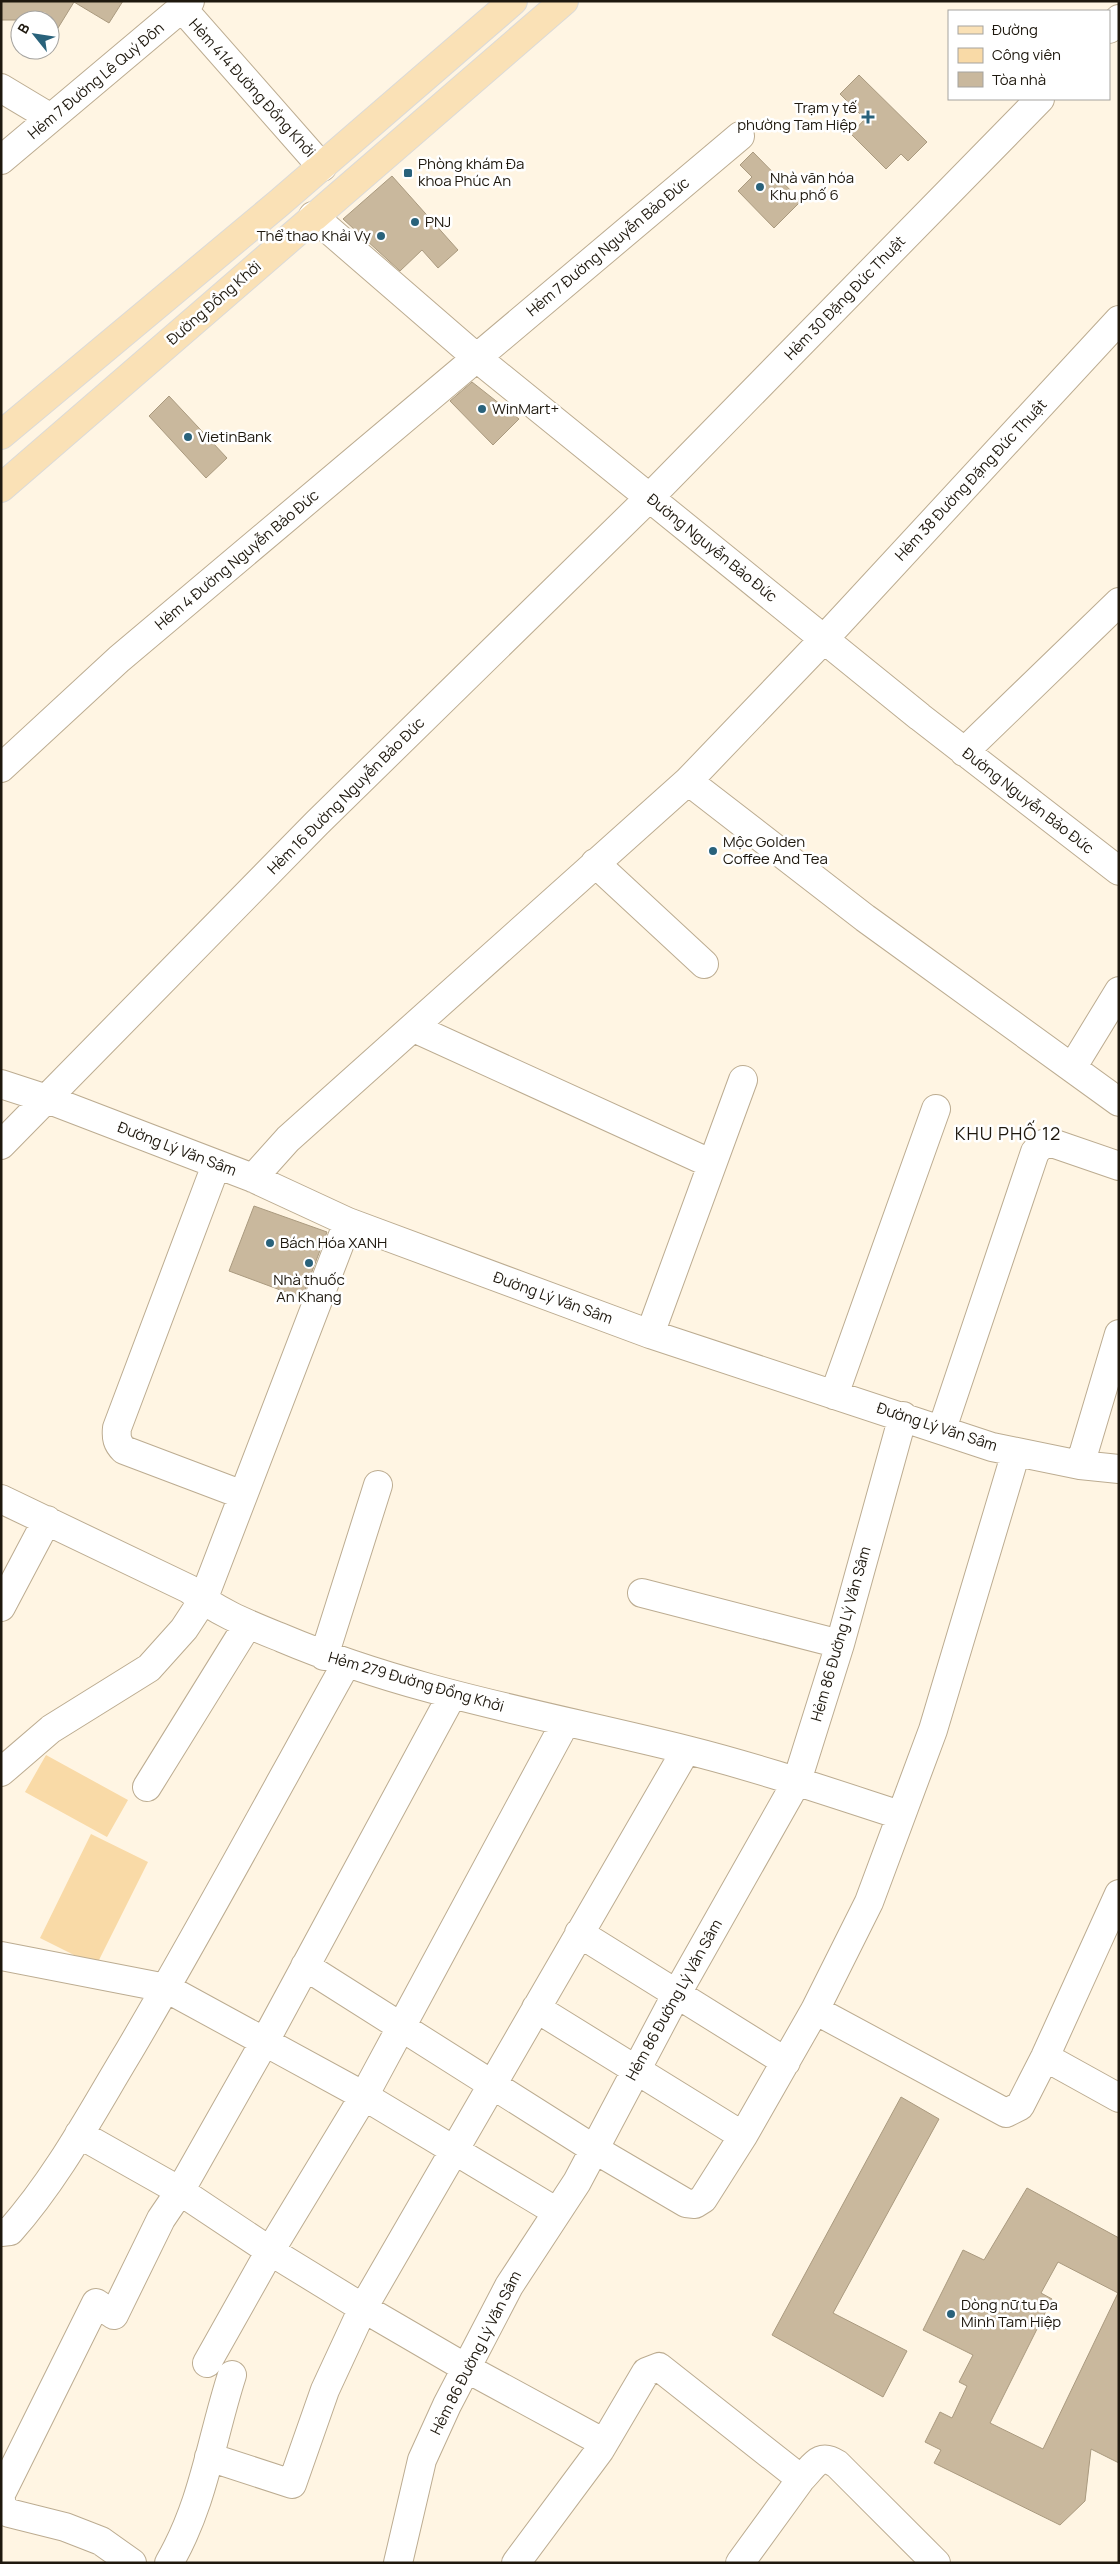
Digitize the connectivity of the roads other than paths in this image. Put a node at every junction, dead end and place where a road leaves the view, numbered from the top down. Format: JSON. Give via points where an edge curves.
{"nodes":[{"id":1,"x":513,"y":1,"type":"edge"},
{"id":2,"x":564,"y":1,"type":"edge"},
{"id":3,"x":186,"y":5,"type":"edge"},
{"id":4,"x":1119,"y":19,"type":"edge"},
{"id":5,"x":1110,"y":28,"type":"edge"},
{"id":6,"x":1,"y":88,"type":"edge"},
{"id":7,"x":1039,"y":100,"type":"edge"},
{"id":8,"x":50,"y":118,"type":"junction"},
{"id":9,"x":740,"y":136,"type":"dead end"},
{"id":10,"x":1,"y":160,"type":"edge"},
{"id":11,"x":322,"y":167,"type":"junction"},
{"id":12,"x":290,"y":194,"type":"junction"},
{"id":13,"x":313,"y":216,"type":"junction"},
{"id":14,"x":1119,"y":320,"type":"edge"},
{"id":15,"x":477,"y":358,"type":"junction"},
{"id":16,"x":5,"y":424,"type":"edge"},
{"id":17,"x":1,"y":488,"type":"edge"},
{"id":18,"x":650,"y":497,"type":"junction"},
{"id":19,"x":1119,"y":602,"type":"edge"},
{"id":20,"x":824,"y":639,"type":"junction"},
{"id":21,"x":964,"y":752,"type":"junction"},
{"id":22,"x":1,"y":768,"type":"edge"},
{"id":23,"x":688,"y":781,"type":"junction"},
{"id":24,"x":595,"y":863,"type":"junction"},
{"id":25,"x":1116,"y":863,"type":"edge"},
{"id":26,"x":704,"y":964,"type":"dead end"},
{"id":27,"x":1119,"y":991,"type":"edge"},
{"id":28,"x":414,"y":1028,"type":"junction"},
{"id":29,"x":1072,"y":1068,"type":"junction"},
{"id":30,"x":743,"y":1080,"type":"dead end"},
{"id":31,"x":1,"y":1084,"type":"edge"},
{"id":32,"x":47,"y":1099,"type":"junction"},
{"id":33,"x":1119,"y":1102,"type":"edge"},
{"id":34,"x":936,"y":1108,"type":"dead end"},
{"id":35,"x":1,"y":1145,"type":"edge"},
{"id":36,"x":712,"y":1164,"type":"junction"},
{"id":37,"x":216,"y":1165,"type":"junction"},
{"id":38,"x":1119,"y":1166,"type":"edge"},
{"id":39,"x":253,"y":1178,"type":"junction"},
{"id":40,"x":348,"y":1222,"type":"junction"},
{"id":41,"x":650,"y":1334,"type":"junction"},
{"id":42,"x":1119,"y":1334,"type":"edge"},
{"id":43,"x":834,"y":1395,"type":"junction"},
{"id":44,"x":903,"y":1416,"type":"junction"},
{"id":45,"x":942,"y":1430,"type":"junction"},
{"id":46,"x":1016,"y":1452,"type":"junction"},
{"id":47,"x":1080,"y":1465,"type":"junction"},
{"id":48,"x":1119,"y":1469,"type":"edge"},
{"id":49,"x":378,"y":1485,"type":"dead end"},
{"id":50,"x":243,"y":1496,"type":"junction"},
{"id":51,"x":1,"y":1499,"type":"edge"},
{"id":52,"x":47,"y":1520,"type":"junction"},
{"id":53,"x":642,"y":1593,"type":"dead end"},
{"id":54,"x":202,"y":1600,"type":"junction"},
{"id":55,"x":1,"y":1607,"type":"edge"},
{"id":56,"x":248,"y":1624,"type":"junction"},
{"id":57,"x":840,"y":1644,"type":"junction"},
{"id":58,"x":335,"y":1660,"type":"junction"},
{"id":59,"x":452,"y":1694,"type":"junction"},
{"id":60,"x":565,"y":1723,"type":"junction"},
{"id":61,"x":686,"y":1750,"type":"junction"},
{"id":62,"x":1,"y":1772,"type":"edge"},
{"id":63,"x":797,"y":1781,"type":"junction"},
{"id":64,"x":147,"y":1787,"type":"dead end"},
{"id":65,"x":900,"y":1816,"type":"junction"},
{"id":66,"x":1119,"y":1894,"type":"edge"},
{"id":67,"x":579,"y":1933,"type":"junction"},
{"id":68,"x":1110,"y":1938,"type":"edge"},
{"id":69,"x":1,"y":1956,"type":"edge"},
{"id":70,"x":305,"y":1966,"type":"junction"},
{"id":71,"x":166,"y":1988,"type":"junction"},
{"id":72,"x":676,"y":1995,"type":"junction"},
{"id":73,"x":536,"y":2008,"type":"junction"},
{"id":74,"x":815,"y":2010,"type":"junction"},
{"id":75,"x":402,"y":2025,"type":"junction"},
{"id":76,"x":265,"y":2041,"type":"junction"},
{"id":77,"x":1046,"y":2057,"type":"junction"},
{"id":78,"x":786,"y":2062,"type":"junction"},
{"id":79,"x":635,"y":2071,"type":"junction"},
{"id":80,"x":492,"y":2083,"type":"junction"},
{"id":81,"x":364,"y":2096,"type":"junction"},
{"id":82,"x":1119,"y":2098,"type":"edge"},
{"id":83,"x":79,"y":2134,"type":"junction"},
{"id":84,"x":743,"y":2136,"type":"junction"},
{"id":85,"x":594,"y":2148,"type":"junction"},
{"id":86,"x":453,"y":2150,"type":"junction"},
{"id":87,"x":180,"y":2191,"type":"junction"},
{"id":88,"x":557,"y":2212,"type":"junction"},
{"id":89,"x":1,"y":2232,"type":"edge"},
{"id":90,"x":270,"y":2251,"type":"junction"},
{"id":91,"x":363,"y":2308,"type":"junction"},
{"id":92,"x":207,"y":2363,"type":"dead end"},
{"id":93,"x":466,"y":2368,"type":"junction"},
{"id":94,"x":232,"y":2375,"type":"dead end"},
{"id":95,"x":600,"y":2450,"type":"junction"},
{"id":96,"x":209,"y":2458,"type":"junction"},
{"id":97,"x":801,"y":2479,"type":"junction"},
{"id":98,"x":1,"y":2494,"type":"edge"},
{"id":99,"x":1,"y":2500,"type":"edge"},
{"id":100,"x":132,"y":2563,"type":"edge"},
{"id":101,"x":169,"y":2563,"type":"edge"},
{"id":102,"x":398,"y":2563,"type":"edge"},
{"id":103,"x":516,"y":2563,"type":"edge"},
{"id":104,"x":740,"y":2563,"type":"edge"},
{"id":105,"x":936,"y":2563,"type":"edge"}],
"edges":[{"from":1,"to":11,"type":"main road"},
{"from":2,"to":13,"type":"main road","name":"Đường Đồng Khởi"},
{"from":3,"to":8,"type":"street","name":"Hẻm 7 Đường Lê Quý Đôn"},
{"from":3,"to":11,"type":"street","name":"Hẻm 414 Đường Đồng Khởi"},
{"from":4,"to":5,"type":"street"},
{"from":6,"to":8,"type":"street"},
{"from":7,"to":18,"type":"street","name":"Hẻm 30 Đặng Đức Thuật"},
{"from":8,"to":10,"type":"street","name":"Hẻm 7 Đường Lê Quý Đôn"},
{"from":9,"to":15,"type":"street","name":"Hẻm 7 Đường Nguyễn Bảo Đức"},
{"from":11,"to":12,"type":"main road"},
{"from":12,"to":13,"type":"main road"},
{"from":12,"to":16,"type":"main road"},
{"from":13,"to":15,"type":"street","name":"Đường Nguyễn Bảo Đức"},
{"from":13,"to":17,"type":"main road","name":"Đường Đồng Khởi"},
{"from":14,"to":20,"type":"street","name":"Hẻm 38 Đường Đặng Đức Thuật"},
{"from":15,"to":18,"type":"street","name":"Đường Nguyễn Bảo Đức"},
{"from":15,"to":22,"type":"street","name":"Hẻm 4 Đường Nguyễn Bảo Đức","via":[[120,659]]},
{"from":18,"to":20,"type":"street","name":"Đường Nguyễn Bảo Đức"},
{"from":18,"to":32,"type":"street","name":"Hẻm 16 Đường Nguyễn Bảo Đức","via":[[317,822]]},
{"from":19,"to":21,"type":"street"},
{"from":20,"to":21,"type":"street","name":"Đường Nguyễn Bảo Đức"},
{"from":20,"to":23,"type":"street","name":"Hẻm 38 Đường Đặng Đức Thuật"},
{"from":21,"to":25,"type":"street","name":"Đường Nguyễn Bảo Đức"},
{"from":23,"to":24,"type":"street","name":"Hẻm 38 Đường Đặng Đức Thuật"},
{"from":23,"to":29,"type":"street","via":[[865,918]]},
{"from":24,"to":26,"type":"street"},
{"from":24,"to":28,"type":"street","name":"Hẻm 38 Đường Đặng Đức Thuật"},
{"from":27,"to":29,"type":"street"},
{"from":28,"to":36,"type":"street"},
{"from":28,"to":39,"type":"street","name":"Hẻm 38 Đường Đặng Đức Thuật","via":[[288,1139]]},
{"from":29,"to":33,"type":"street"},
{"from":30,"to":36,"type":"street"},
{"from":31,"to":32,"type":"street","name":"Đường Lý Văn Sâm"},
{"from":32,"to":35,"type":"street","name":"Hẻm 16 Đường Nguyễn Bảo Đức"},
{"from":32,"to":37,"type":"street","name":"Đường Lý Văn Sâm"},
{"from":34,"to":43,"type":"street"},
{"from":36,"to":41,"type":"street"},
{"from":37,"to":39,"type":"street","name":"Đường Lý Văn Sâm"},
{"from":37,"to":50,"type":"street","via":[[116,1437],[124,1450]]},
{"from":38,"to":45,"type":"street","via":[[1055,1144],[1043,1144],[1035,1152]]},
{"from":39,"to":40,"type":"street","name":"Đường Lý Văn Sâm"},
{"from":40,"to":41,"type":"street","name":"Đường Lý Văn Sâm"},
{"from":40,"to":50,"type":"street"},
{"from":41,"to":43,"type":"street","name":"Đường Lý Văn Sâm"},
{"from":42,"to":47,"type":"street"},
{"from":43,"to":44,"type":"street","name":"Đường Lý Văn Sâm"},
{"from":44,"to":45,"type":"street","name":"Đường Lý Văn Sâm"},
{"from":44,"to":57,"type":"street","name":"Hẻm 86 Đường Lý Văn Sâm"},
{"from":45,"to":46,"type":"street","name":"Đường Lý Văn Sâm"},
{"from":46,"to":47,"type":"street","name":"Đường Lý Văn Sâm"},
{"from":46,"to":65,"type":"street","via":[[942,1704]]},
{"from":47,"to":48,"type":"street","name":"Đường Lý Văn Sâm"},
{"from":49,"to":58,"type":"street"},
{"from":50,"to":54,"type":"street"},
{"from":51,"to":52,"type":"street","name":"Hẻm 279 Đường Đồng Khởi"},
{"from":52,"to":54,"type":"street","name":"Hẻm 279 Đường Đồng Khởi","via":[[189,1589]]},
{"from":52,"to":55,"type":"street"},
{"from":53,"to":57,"type":"street"},
{"from":54,"to":56,"type":"street","name":"Hẻm 279 Đường Đồng Khởi"},
{"from":54,"to":62,"type":"street","via":[[184,1629],[149,1668],[51,1729]]},
{"from":56,"to":58,"type":"street","name":"Hẻm 279 Đường Đồng Khởi"},
{"from":56,"to":64,"type":"street"},
{"from":57,"to":63,"type":"street","name":"Hẻm 86 Đường Lý Văn Sâm"},
{"from":58,"to":59,"type":"street","name":"Hẻm 279 Đường Đồng Khởi"},
{"from":58,"to":71,"type":"street"},
{"from":59,"to":60,"type":"street","name":"Hẻm 279 Đường Đồng Khởi"},
{"from":59,"to":70,"type":"street"},
{"from":60,"to":61,"type":"street","name":"Hẻm 279 Đường Đồng Khởi"},
{"from":60,"to":75,"type":"street"},
{"from":61,"to":63,"type":"street","name":"Hẻm 279 Đường Đồng Khởi"},
{"from":61,"to":67,"type":"street"},
{"from":63,"to":65,"type":"street","name":"Hẻm 279 Đường Đồng Khởi"},
{"from":63,"to":72,"type":"street","name":"Hẻm 86 Đường Lý Văn Sâm"},
{"from":65,"to":74,"type":"street","via":[[869,1902]]},
{"from":66,"to":68,"type":"street"},
{"from":67,"to":72,"type":"street"},
{"from":67,"to":73,"type":"street"},
{"from":68,"to":77,"type":"street"},
{"from":69,"to":71,"type":"street"},
{"from":70,"to":75,"type":"street"},
{"from":70,"to":76,"type":"street"},
{"from":71,"to":76,"type":"street"},
{"from":71,"to":83,"type":"street"},
{"from":72,"to":78,"type":"street"},
{"from":72,"to":79,"type":"street","name":"Hẻm 86 Đường Lý Văn Sâm"},
{"from":73,"to":79,"type":"street"},
{"from":73,"to":80,"type":"street"},
{"from":74,"to":77,"type":"street","via":[[1006,2113],[1020,2106]]},
{"from":74,"to":78,"type":"street"},
{"from":75,"to":80,"type":"street"},
{"from":75,"to":81,"type":"street"},
{"from":76,"to":81,"type":"street"},
{"from":76,"to":87,"type":"street"},
{"from":77,"to":82,"type":"street"},
{"from":78,"to":84,"type":"street"},
{"from":79,"to":84,"type":"street"},
{"from":79,"to":85,"type":"street","name":"Hẻm 86 Đường Lý Văn Sâm"},
{"from":80,"to":85,"type":"street"},
{"from":80,"to":86,"type":"street"},
{"from":81,"to":86,"type":"street"},
{"from":81,"to":90,"type":"street"},
{"from":83,"to":87,"type":"street"},
{"from":83,"to":89,"type":"street","via":[[34,2205],[10,2231]]},
{"from":84,"to":85,"type":"street","via":[[704,2200],[695,2204],[686,2204]]},
{"from":85,"to":88,"type":"street","name":"Hẻm 86 Đường Lý Văn Sâm"},
{"from":86,"to":88,"type":"street"},
{"from":86,"to":91,"type":"street"},
{"from":87,"to":90,"type":"street"},
{"from":87,"to":98,"type":"street","via":[[161,2219],[114,2315],[96,2303]]},
{"from":88,"to":93,"type":"street","name":"Hẻm 86 Đường Lý Văn Sâm","via":[[508,2286]]},
{"from":90,"to":91,"type":"street"},
{"from":90,"to":92,"type":"street"},
{"from":91,"to":93,"type":"street"},
{"from":91,"to":96,"type":"street","via":[[325,2390],[292,2484]]},
{"from":93,"to":95,"type":"street","via":[[595,2438]]},
{"from":93,"to":102,"type":"street","name":"Hẻm 86 Đường Lý Văn Sâm","via":[[422,2460]]},
{"from":94,"to":96,"type":"street"},
{"from":95,"to":97,"type":"street","via":[[646,2372],[659,2367]]},
{"from":95,"to":103,"type":"street"},
{"from":96,"to":101,"type":"street","via":[[194,2513]]},
{"from":97,"to":104,"type":"street"},
{"from":97,"to":105,"type":"street","via":[[820,2459],[828,2458]]},
{"from":99,"to":100,"type":"street","via":[[2,2507],[9,2513],[65,2527],[100,2541]]}]}
